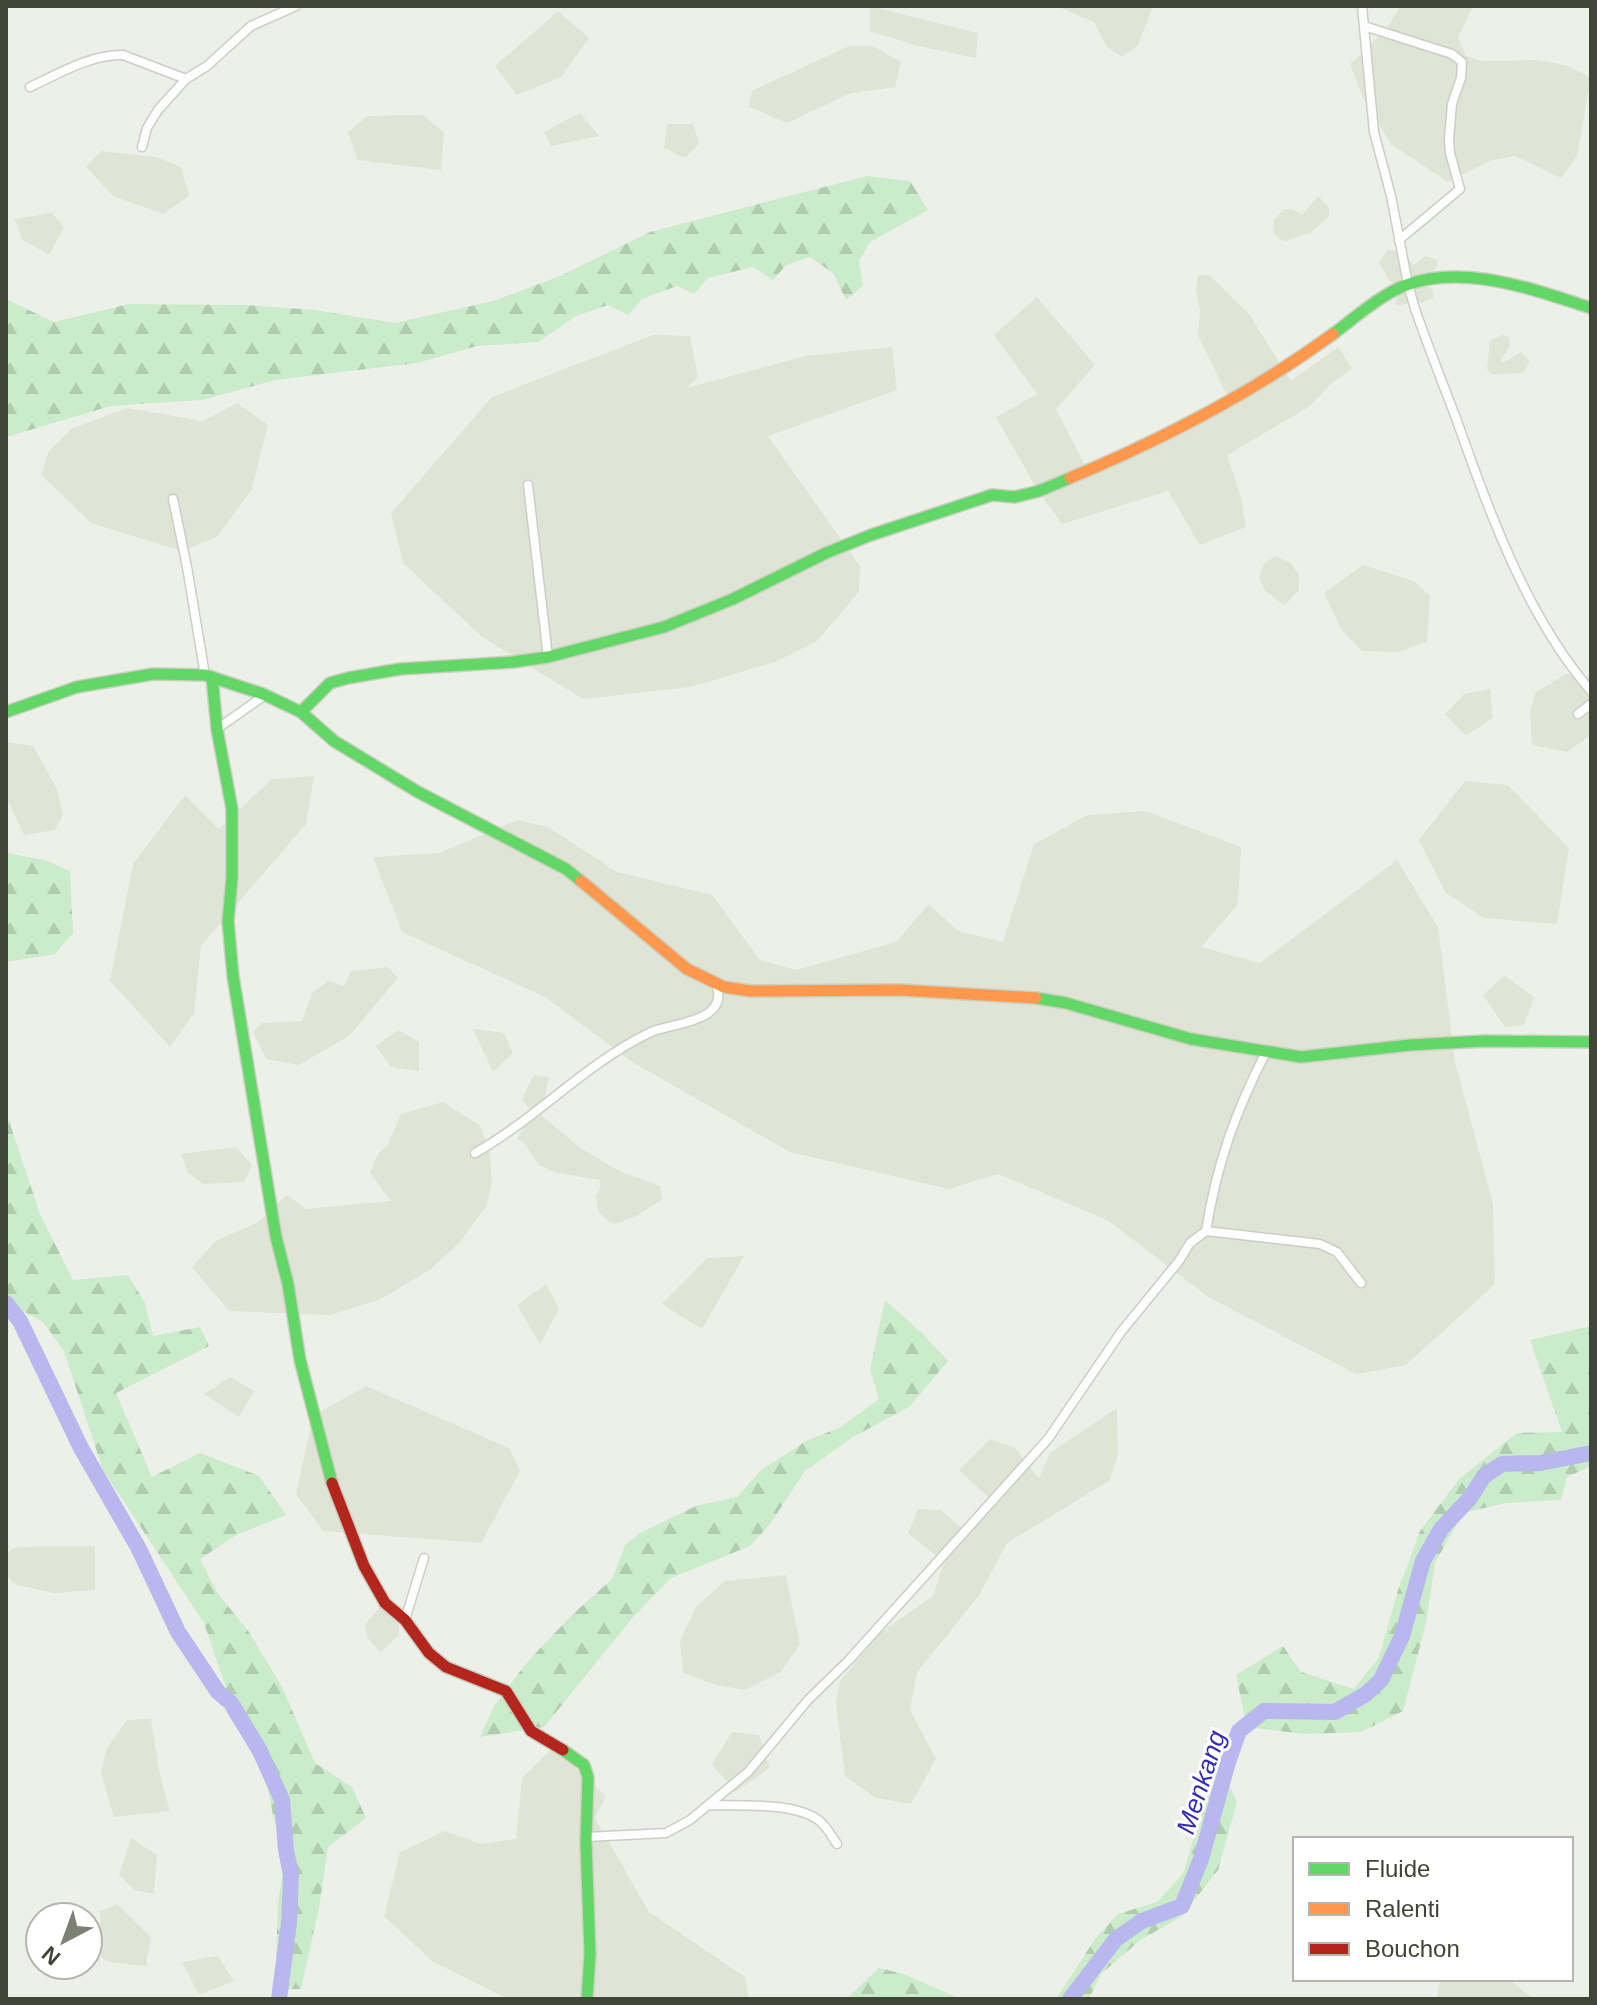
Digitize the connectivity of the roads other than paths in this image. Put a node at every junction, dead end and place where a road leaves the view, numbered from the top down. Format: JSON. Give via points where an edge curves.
{"nodes":[{"id":1,"x":296,"y":6,"type":"edge"},
{"id":2,"x":1362,"y":6,"type":"edge"},
{"id":3,"x":1372,"y":6,"type":"edge"},
{"id":4,"x":1364,"y":22,"type":"junction"},
{"id":5,"x":186,"y":79,"type":"junction"},
{"id":6,"x":30,"y":87,"type":"dead end"},
{"id":7,"x":142,"y":147,"type":"dead end"},
{"id":8,"x":1399,"y":240,"type":"junction"},
{"id":9,"x":1408,"y":284,"type":"junction"},
{"id":10,"x":1591,"y":308,"type":"edge"},
{"id":11,"x":528,"y":485,"type":"dead end"},
{"id":12,"x":173,"y":499,"type":"dead end"},
{"id":13,"x":548,"y":657,"type":"junction"},
{"id":14,"x":208,"y":676,"type":"junction"},
{"id":15,"x":1591,"y":691,"type":"edge"},
{"id":16,"x":281,"y":701,"type":"junction"},
{"id":17,"x":1591,"y":704,"type":"edge"},
{"id":18,"x":6,"y":712,"type":"edge"},
{"id":19,"x":301,"y":712,"type":"junction"},
{"id":20,"x":1578,"y":714,"type":"dead end"},
{"id":21,"x":217,"y":729,"type":"junction"},
{"id":22,"x":717,"y":987,"type":"junction"},
{"id":23,"x":1591,"y":1042,"type":"edge"},
{"id":24,"x":1266,"y":1052,"type":"junction"},
{"id":25,"x":475,"y":1153,"type":"dead end"},
{"id":26,"x":1206,"y":1231,"type":"junction"},
{"id":27,"x":1361,"y":1283,"type":"dead end"},
{"id":28,"x":424,"y":1558,"type":"dead end"},
{"id":29,"x":405,"y":1620,"type":"junction"},
{"id":30,"x":709,"y":1805,"type":"junction"},
{"id":31,"x":586,"y":1837,"type":"junction"},
{"id":32,"x":837,"y":1844,"type":"dead end"},
{"id":33,"x":587,"y":1999,"type":"edge"}],
"edges":[{"from":1,"to":5,"type":"street","via":[[251,26]]},
{"from":2,"to":4,"type":"street"},
{"from":3,"to":4,"type":"street"},
{"from":4,"to":8,"type":"street","via":[[1374,132]]},
{"from":4,"to":8,"type":"street","via":[[1462,62],[1449,139],[1460,189]]},
{"from":5,"to":6,"type":"street","via":[[113,55]]},
{"from":5,"to":7,"type":"street","via":[[158,110]]},
{"from":8,"to":9,"type":"street"},
{"from":9,"to":10,"type":"street","via":[[1439,278],[1481,282]]},
{"from":9,"to":13,"type":"street","via":[[1233,400],[1145,446],[1026,495],[992,495],[871,535],[688,619]]},
{"from":9,"to":15,"type":"street","via":[[1493,519],[1550,633]]},
{"from":11,"to":13,"type":"street"},
{"from":12,"to":14,"type":"street"},
{"from":13,"to":19,"type":"street","via":[[348,678],[330,683]]},
{"from":14,"to":16,"type":"street"},
{"from":14,"to":18,"type":"street","via":[[153,674],[98,682]]},
{"from":14,"to":21,"type":"street"},
{"from":16,"to":19,"type":"street"},
{"from":16,"to":21,"type":"street","via":[[265,695]]},
{"from":17,"to":20,"type":"street"},
{"from":19,"to":22,"type":"street","via":[[334,741],[407,785],[566,869],[687,969]]},
{"from":21,"to":29,"type":"street","via":[[232,809],[229,951],[300,1360],[340,1508],[375,1588]]},
{"from":22,"to":24,"type":"street","via":[[1027,996],[1191,1039]]},
{"from":22,"to":25,"type":"street","via":[[708,1012],[639,1038]]},
{"from":23,"to":24,"type":"street","via":[[1410,1045],[1312,1057]]},
{"from":24,"to":26,"type":"street","via":[[1221,1156]]},
{"from":26,"to":27,"type":"street","via":[[1320,1244],[1337,1252]]},
{"from":26,"to":30,"type":"street","via":[[1190,1243],[1121,1332],[1048,1439],[748,1772]]},
{"from":28,"to":29,"type":"street"},
{"from":29,"to":31,"type":"street","via":[[429,1653],[460,1673],[506,1691],[536,1736],[584,1766]]},
{"from":30,"to":31,"type":"street","via":[[666,1833]]},
{"from":30,"to":32,"type":"street","via":[[783,1809],[814,1817]]},
{"from":31,"to":33,"type":"street","via":[[592,1943]]}]}
